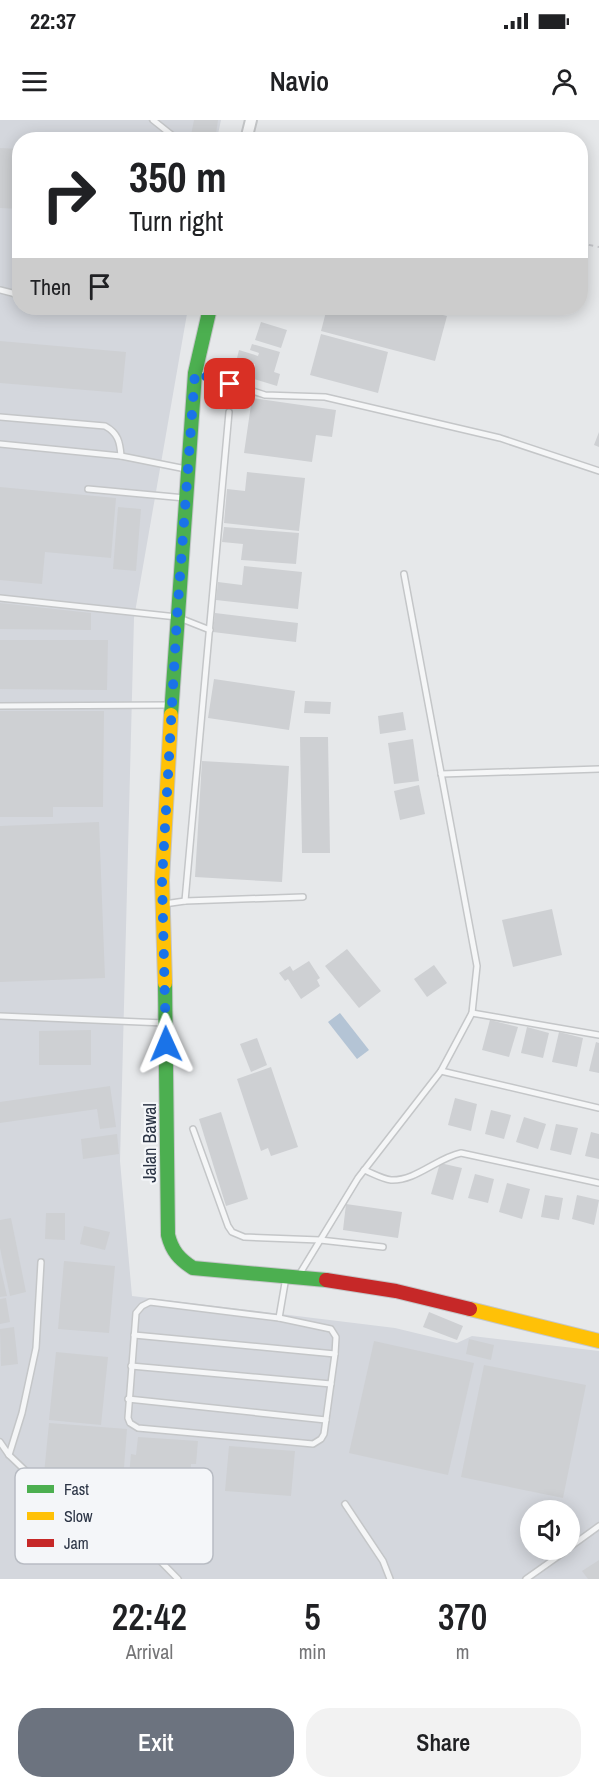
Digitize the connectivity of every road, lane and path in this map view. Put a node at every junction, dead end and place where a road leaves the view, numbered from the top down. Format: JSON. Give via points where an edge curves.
{"nodes":[{"id":1,"x":153,"y":120,"type":"edge"},
{"id":2,"x":168,"y":132,"type":"edge"},
{"id":3,"x":208,"y":315,"type":"edge"},
{"id":4,"x":195,"y":373,"type":"junction"},
{"id":5,"x":229,"y":412,"type":"dead end"},
{"id":6,"x":0,"y":417,"type":"edge"},
{"id":7,"x":0,"y":444,"type":"edge"},
{"id":8,"x":121,"y":456,"type":"junction"},
{"id":9,"x":188,"y":469,"type":"junction"},
{"id":10,"x":599,"y":471,"type":"edge"},
{"id":11,"x":88,"y":489,"type":"dead end"},
{"id":12,"x":185,"y":498,"type":"junction"},
{"id":13,"x":404,"y":574,"type":"dead end"},
{"id":14,"x":0,"y":598,"type":"edge"},
{"id":15,"x":177,"y":617,"type":"junction"},
{"id":16,"x":210,"y":630,"type":"junction"},
{"id":17,"x":171,"y":705,"type":"junction"},
{"id":18,"x":0,"y":706,"type":"edge"},
{"id":19,"x":599,"y":769,"type":"edge"},
{"id":20,"x":441,"y":774,"type":"junction"},
{"id":21,"x":303,"y":897,"type":"dead end"},
{"id":22,"x":185,"y":901,"type":"junction"},
{"id":23,"x":163,"y":904,"type":"junction"},
{"id":24,"x":472,"y":1013,"type":"junction"},
{"id":25,"x":0,"y":1016,"type":"edge"},
{"id":26,"x":166,"y":1023,"type":"junction"},
{"id":27,"x":599,"y":1035,"type":"edge"},
{"id":28,"x":441,"y":1071,"type":"junction"},
{"id":29,"x":599,"y":1108,"type":"edge"},
{"id":30,"x":193,"y":1129,"type":"dead end"},
{"id":31,"x":364,"y":1170,"type":"junction"},
{"id":32,"x":599,"y":1183,"type":"edge"},
{"id":33,"x":320,"y":1240,"type":"junction"},
{"id":34,"x":383,"y":1247,"type":"dead end"},
{"id":35,"x":40,"y":1262,"type":"dead end"},
{"id":36,"x":292,"y":1277,"type":"junction"},
{"id":37,"x":279,"y":1318,"type":"junction"},
{"id":38,"x":134,"y":1335,"type":"junction"},
{"id":39,"x":599,"y":1341,"type":"edge"},
{"id":40,"x":335,"y":1354,"type":"junction"},
{"id":41,"x":131,"y":1366,"type":"junction"},
{"id":42,"x":331,"y":1384,"type":"junction"},
{"id":43,"x":128,"y":1399,"type":"junction"},
{"id":44,"x":326,"y":1420,"type":"junction"},
{"id":45,"x":0,"y":1442,"type":"edge"},
{"id":46,"x":9,"y":1455,"type":"junction"},
{"id":47,"x":23,"y":1468,"type":"edge"},
{"id":48,"x":345,"y":1504,"type":"dead end"},
{"id":49,"x":599,"y":1526,"type":"edge"},
{"id":50,"x":580,"y":1539,"type":"edge"},
{"id":51,"x":552,"y":1560,"type":"edge"},
{"id":52,"x":163,"y":1564,"type":"edge"},
{"id":53,"x":178,"y":1579,"type":"edge"},
{"id":54,"x":390,"y":1579,"type":"edge"},
{"id":55,"x":526,"y":1579,"type":"edge"}],
"edges":[{"from":1,"to":2,"type":"lane"},
{"from":3,"to":4,"type":"street","name":"Jalan Bawal"},
{"from":4,"to":9,"type":"street","name":"Jalan Bawal"},
{"from":4,"to":10,"type":"lane","via":[[264,395],[325,397],[500,438]]},
{"from":5,"to":16,"type":"lane"},
{"from":6,"to":8,"type":"lane","via":[[105,426],[120,441]]},
{"from":7,"to":8,"type":"lane"},
{"from":8,"to":9,"type":"lane"},
{"from":9,"to":12,"type":"street","name":"Jalan Bawal"},
{"from":11,"to":12,"type":"lane"},
{"from":12,"to":15,"type":"street","name":"Jalan Bawal"},
{"from":13,"to":20,"type":"lane"},
{"from":14,"to":15,"type":"lane"},
{"from":15,"to":16,"type":"lane"},
{"from":15,"to":17,"type":"street","name":"Jalan Bawal"},
{"from":16,"to":22,"type":"lane"},
{"from":17,"to":18,"type":"lane"},
{"from":17,"to":23,"type":"street","name":"Jalan Bawal"},
{"from":19,"to":20,"type":"lane"},
{"from":20,"to":24,"type":"lane","via":[[477,966]]},
{"from":21,"to":22,"type":"lane"},
{"from":22,"to":23,"type":"lane"},
{"from":23,"to":26,"type":"street","name":"Jalan Bawal"},
{"from":24,"to":27,"type":"lane"},
{"from":24,"to":28,"type":"lane"},
{"from":25,"to":26,"type":"lane"},
{"from":26,"to":36,"type":"street","name":"Jalan Bawal","via":[[171,1249],[180,1261],[194,1268]]},
{"from":28,"to":29,"type":"lane"},
{"from":28,"to":31,"type":"lane"},
{"from":30,"to":33,"type":"lane","via":[[232,1232],[244,1238]]},
{"from":31,"to":32,"type":"lane","via":[[389,1180],[399,1179],[461,1153]]},
{"from":31,"to":33,"type":"lane"},
{"from":33,"to":34,"type":"lane"},
{"from":33,"to":36,"type":"lane"},
{"from":35,"to":46,"type":"lane","via":[[36,1348]]},
{"from":36,"to":37,"type":"lane"},
{"from":36,"to":39,"type":"street","name":"Jalan Bawal","via":[[368,1286]]},
{"from":37,"to":38,"type":"lane","via":[[150,1302],[136,1313]]},
{"from":37,"to":40,"type":"lane","via":[[331,1329],[336,1337]]},
{"from":38,"to":40,"type":"lane"},
{"from":38,"to":41,"type":"lane"},
{"from":40,"to":42,"type":"lane"},
{"from":41,"to":42,"type":"lane"},
{"from":41,"to":43,"type":"lane"},
{"from":42,"to":44,"type":"lane"},
{"from":43,"to":44,"type":"lane"},
{"from":43,"to":44,"type":"lane","via":[[128,1418],[138,1428],[313,1444],[321,1439]]},
{"from":45,"to":46,"type":"lane"},
{"from":46,"to":47,"type":"lane"},
{"from":48,"to":54,"type":"lane","via":[[383,1561]]},
{"from":49,"to":50,"type":"lane"},
{"from":51,"to":55,"type":"lane"},
{"from":52,"to":53,"type":"lane"}]}
